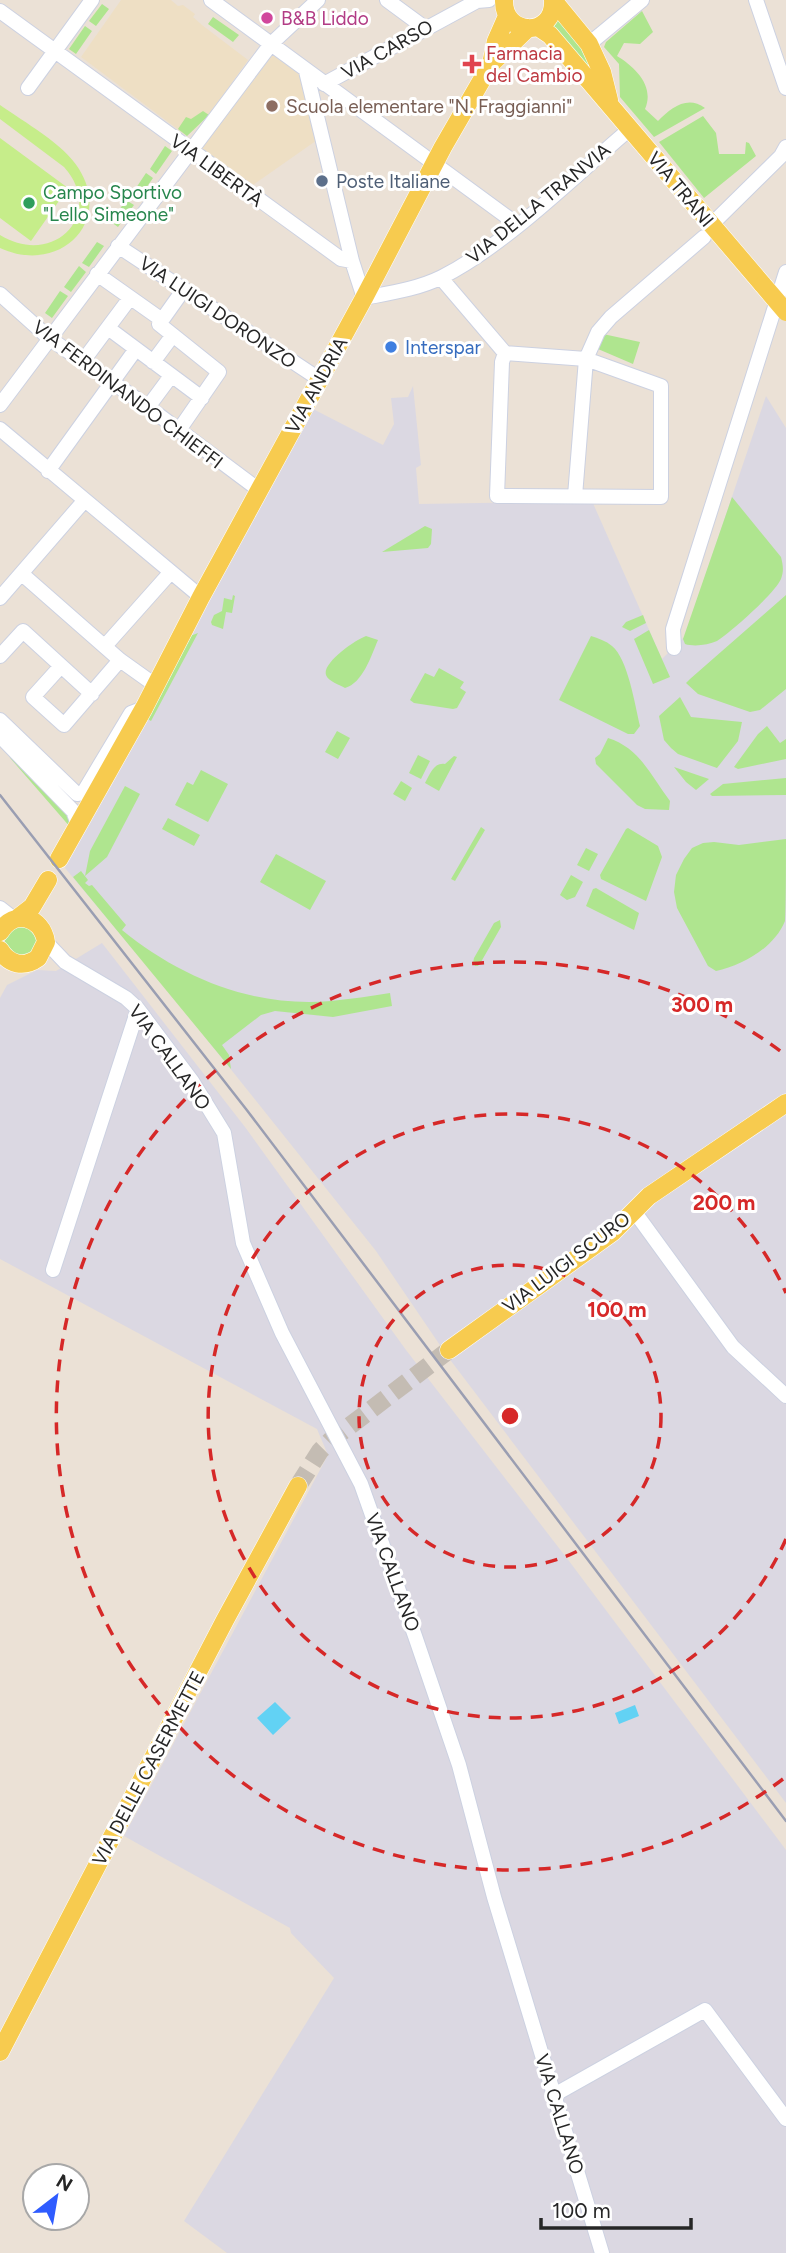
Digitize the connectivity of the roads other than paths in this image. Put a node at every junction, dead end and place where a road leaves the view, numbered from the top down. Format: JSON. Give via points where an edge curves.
{"nodes":[{"id":1,"x":92,"y":0,"type":"edge"},
{"id":2,"x":211,"y":0,"type":"edge"},
{"id":3,"x":318,"y":0,"type":"edge"},
{"id":4,"x":387,"y":0,"type":"edge"},
{"id":5,"x":489,"y":0,"type":"edge"},
{"id":6,"x":553,"y":0,"type":"edge"},
{"id":7,"x":642,"y":0,"type":"edge"},
{"id":8,"x":756,"y":0,"type":"edge"},
{"id":9,"x":506,"y":8,"type":"edge"},
{"id":10,"x":0,"y":11,"type":"edge"},
{"id":11,"x":425,"y":28,"type":"junction"},
{"id":12,"x":533,"y":28,"type":"junction"},
{"id":13,"x":271,"y":44,"type":"junction"},
{"id":14,"x":589,"y":44,"type":"junction"},
{"id":15,"x":55,"y":50,"type":"junction"},
{"id":16,"x":491,"y":64,"type":"junction"},
{"id":17,"x":306,"y":71,"type":"junction"},
{"id":18,"x":324,"y":84,"type":"junction"},
{"id":19,"x":28,"y":88,"type":"dead end"},
{"id":20,"x":786,"y":88,"type":"edge"},
{"id":21,"x":610,"y":103,"type":"junction"},
{"id":22,"x":631,"y":128,"type":"junction"},
{"id":23,"x":786,"y":147,"type":"edge"},
{"id":24,"x":190,"y":151,"type":"junction"},
{"id":25,"x":435,"y":163,"type":"junction"},
{"id":26,"x":518,"y":225,"type":"junction"},
{"id":27,"x":707,"y":231,"type":"junction"},
{"id":28,"x":118,"y":246,"type":"junction"},
{"id":29,"x":352,"y":261,"type":"junction"},
{"id":30,"x":786,"y":272,"type":"edge"},
{"id":31,"x":97,"y":274,"type":"junction"},
{"id":32,"x":441,"y":278,"type":"junction"},
{"id":33,"x":760,"y":280,"type":"junction"},
{"id":34,"x":184,"y":289,"type":"junction"},
{"id":35,"x":0,"y":294,"type":"edge"},
{"id":36,"x":786,"y":296,"type":"edge"},
{"id":37,"x":130,"y":298,"type":"junction"},
{"id":38,"x":364,"y":298,"type":"junction"},
{"id":39,"x":786,"y":312,"type":"edge"},
{"id":40,"x":162,"y":320,"type":"junction"},
{"id":41,"x":108,"y":328,"type":"junction"},
{"id":42,"x":173,"y":335,"type":"junction"},
{"id":43,"x":49,"y":338,"type":"junction"},
{"id":44,"x":136,"y":349,"type":"junction"},
{"id":45,"x":505,"y":353,"type":"junction"},
{"id":46,"x":586,"y":359,"type":"junction"},
{"id":47,"x":83,"y":361,"type":"junction"},
{"id":48,"x":153,"y":362,"type":"junction"},
{"id":49,"x":171,"y":376,"type":"junction"},
{"id":50,"x":319,"y":379,"type":"junction"},
{"id":51,"x":111,"y":382,"type":"junction"},
{"id":52,"x":202,"y":398,"type":"junction"},
{"id":53,"x":0,"y":405,"type":"edge"},
{"id":54,"x":148,"y":407,"type":"junction"},
{"id":55,"x":0,"y":429,"type":"edge"},
{"id":56,"x":179,"y":430,"type":"junction"},
{"id":57,"x":48,"y":471,"type":"junction"},
{"id":58,"x":259,"y":490,"type":"junction"},
{"id":59,"x":575,"y":496,"type":"junction"},
{"id":60,"x":84,"y":501,"type":"junction"},
{"id":61,"x":170,"y":573,"type":"junction"},
{"id":62,"x":22,"y":574,"type":"junction"},
{"id":63,"x":201,"y":597,"type":"junction"},
{"id":64,"x":0,"y":598,"type":"edge"},
{"id":65,"x":105,"y":646,"type":"junction"},
{"id":66,"x":674,"y":648,"type":"dead end"},
{"id":67,"x":0,"y":656,"type":"edge"},
{"id":68,"x":120,"y":660,"type":"junction"},
{"id":69,"x":61,"y":666,"type":"junction"},
{"id":70,"x":155,"y":685,"type":"junction"},
{"id":71,"x":92,"y":694,"type":"junction"},
{"id":72,"x":144,"y":708,"type":"junction"},
{"id":73,"x":0,"y":720,"type":"edge"},
{"id":74,"x":0,"y":736,"type":"edge"},
{"id":75,"x":78,"y":824,"type":"junction"},
{"id":76,"x":59,"y":859,"type":"dead end"},
{"id":77,"x":6,"y":921,"type":"edge"},
{"id":78,"x":38,"y":924,"type":"junction"},
{"id":79,"x":46,"y":942,"type":"junction"},
{"id":80,"x":3,"y":961,"type":"edge"},
{"id":81,"x":34,"y":961,"type":"junction"},
{"id":82,"x":65,"y":962,"type":"junction"},
{"id":83,"x":138,"y":1009,"type":"junction"},
{"id":84,"x":786,"y":1103,"type":"edge"},
{"id":85,"x":634,"y":1211,"type":"junction"},
{"id":86,"x":53,"y":1270,"type":"dead end"},
{"id":87,"x":449,"y":1350,"type":"tunnel mouth"},
{"id":88,"x":786,"y":1396,"type":"edge"},
{"id":89,"x":298,"y":1486,"type":"tunnel mouth"},
{"id":90,"x":0,"y":2052,"type":"edge"},
{"id":91,"x":554,"y":2095,"type":"junction"},
{"id":92,"x":786,"y":2119,"type":"edge"},
{"id":93,"x":602,"y":2253,"type":"edge"}],
"edges":[{"from":1,"to":15,"type":"street"},
{"from":2,"to":13,"type":"street"},
{"from":3,"to":13,"type":"street"},
{"from":4,"to":11,"type":"street"},
{"from":5,"to":11,"type":"street","name":"VIA CARSO","via":[[477,1]]},
{"from":6,"to":12,"type":"main road","name":"VIA ANDRIA","via":[[550,16]]},
{"from":6,"to":14,"type":"main road","name":"VIA TRANI"},
{"from":7,"to":14,"type":"street"},
{"from":8,"to":20,"type":"street"},
{"from":9,"to":12,"type":"main road","name":"VIA TRANI","via":[[516,25]]},
{"from":9,"to":16,"type":"main road","name":"VIA ANDRIA"},
{"from":10,"to":15,"type":"street","name":"VIA LIBERTÀ"},
{"from":11,"to":18,"type":"street","name":"VIA CARSO"},
{"from":12,"to":16,"type":"main road","name":"VIA ANDRIA"},
{"from":12,"to":21,"type":"main road","name":"VIA TRANI","via":[[550,35]]},
{"from":13,"to":17,"type":"street"},
{"from":13,"to":24,"type":"street"},
{"from":14,"to":21,"type":"main road","name":"VIA TRANI"},
{"from":15,"to":19,"type":"street"},
{"from":15,"to":24,"type":"street","name":"VIA LIBERTÀ"},
{"from":16,"to":25,"type":"main road","name":"VIA ANDRIA"},
{"from":17,"to":18,"type":"street"},
{"from":17,"to":29,"type":"street"},
{"from":18,"to":25,"type":"street"},
{"from":21,"to":22,"type":"main road","name":"VIA TRANI"},
{"from":22,"to":26,"type":"street","name":"VIA DELLA TRANVIA"},
{"from":22,"to":27,"type":"main road","name":"VIA TRANI"},
{"from":23,"to":27,"type":"street"},
{"from":24,"to":28,"type":"street"},
{"from":24,"to":29,"type":"street","name":"VIA LIBERTÀ","via":[[341,259]]},
{"from":25,"to":26,"type":"street"},
{"from":25,"to":38,"type":"main road","name":"VIA ANDRIA"},
{"from":26,"to":32,"type":"street","name":"VIA DELLA TRANVIA"},
{"from":27,"to":33,"type":"main road","name":"VIA TRANI"},
{"from":27,"to":46,"type":"street","via":[[611,317]]},
{"from":28,"to":31,"type":"street"},
{"from":28,"to":34,"type":"street","name":"VIA LUIGI DORONZO"},
{"from":29,"to":38,"type":"street"},
{"from":30,"to":66,"type":"street","via":[[673,629]]},
{"from":31,"to":37,"type":"street"},
{"from":31,"to":43,"type":"street"},
{"from":32,"to":38,"type":"street","name":"VIA DELLA TRANVIA"},
{"from":32,"to":45,"type":"street"},
{"from":33,"to":36,"type":"main road","name":"VIA TRANI"},
{"from":33,"to":39,"type":"main road","name":"VIA TRANI","bridge":true},
{"from":34,"to":40,"type":"street"},
{"from":34,"to":50,"type":"street","name":"VIA LUIGI DORONZO"},
{"from":35,"to":43,"type":"street","name":"VIA FERDINANDO CHIEFFI"},
{"from":37,"to":40,"type":"street"},
{"from":37,"to":41,"type":"street"},
{"from":38,"to":50,"type":"main road","name":"VIA ANDRIA"},
{"from":40,"to":42,"type":"street","via":[[159,324]]},
{"from":41,"to":44,"type":"street"},
{"from":41,"to":47,"type":"street"},
{"from":42,"to":48,"type":"street"},
{"from":42,"to":52,"type":"street","via":[[219,372]]},
{"from":43,"to":47,"type":"street","name":"VIA FERDINANDO CHIEFFI"},
{"from":43,"to":53,"type":"street"},
{"from":44,"to":48,"type":"street"},
{"from":44,"to":51,"type":"street"},
{"from":45,"to":46,"type":"street"},
{"from":45,"to":59,"type":"street","via":[[497,496]]},
{"from":46,"to":59,"type":"street"},
{"from":46,"to":59,"type":"street","via":[[661,386],[662,496]]},
{"from":47,"to":51,"type":"street","name":"VIA FERDINANDO CHIEFFI"},
{"from":48,"to":49,"type":"street"},
{"from":49,"to":52,"type":"street"},
{"from":49,"to":54,"type":"street"},
{"from":50,"to":58,"type":"main road","name":"VIA ANDRIA"},
{"from":51,"to":54,"type":"street","name":"VIA FERDINANDO CHIEFFI"},
{"from":51,"to":57,"type":"street"},
{"from":52,"to":56,"type":"street"},
{"from":54,"to":56,"type":"street","name":"VIA FERDINANDO CHIEFFI"},
{"from":55,"to":57,"type":"street"},
{"from":56,"to":58,"type":"street","name":"VIA FERDINANDO CHIEFFI"},
{"from":57,"to":60,"type":"street"},
{"from":58,"to":63,"type":"main road","name":"VIA ANDRIA"},
{"from":60,"to":61,"type":"street"},
{"from":60,"to":62,"type":"street"},
{"from":61,"to":63,"type":"street"},
{"from":61,"to":65,"type":"street"},
{"from":62,"to":64,"type":"street"},
{"from":62,"to":65,"type":"street"},
{"from":63,"to":70,"type":"main road","name":"VIA ANDRIA"},
{"from":65,"to":68,"type":"street"},
{"from":67,"to":69,"type":"street","via":[[23,631]]},
{"from":68,"to":70,"type":"street"},
{"from":68,"to":71,"type":"street"},
{"from":69,"to":71,"type":"street"},
{"from":69,"to":71,"type":"street","via":[[33,697],[64,725]]},
{"from":70,"to":72,"type":"main road","name":"VIA ANDRIA"},
{"from":72,"to":73,"type":"street","name":"VIA ANDRIA","via":[[131,713],[83,793],[76,794]]},
{"from":72,"to":75,"type":"main road","name":"VIA ANDRIA"},
{"from":74,"to":75,"type":"street","via":[[73,811]]},
{"from":75,"to":76,"type":"main road","name":"VIA ANDRIA"},
{"from":77,"to":78,"type":"main road","via":[[30,919]]},
{"from":77,"to":78,"type":"main road","via":[[45,888]]},
{"from":78,"to":79,"type":"main road"},
{"from":79,"to":81,"type":"main road"},
{"from":79,"to":82,"type":"street","name":"VIA CALLANO"},
{"from":80,"to":81,"type":"main road"},
{"from":81,"to":82,"type":"street","name":"VIA CALLANO"},
{"from":82,"to":83,"type":"street","name":"VIA CALLANO"},
{"from":83,"to":86,"type":"street"},
{"from":83,"to":91,"type":"street","name":"VIA CALLANO","via":[[224,1133],[243,1243],[282,1333],[361,1484],[459,1765]]},
{"from":84,"to":85,"type":"main road","name":"VIA LUIGI SCURO","via":[[649,1196]]},
{"from":85,"to":87,"type":"main road","name":"VIA LUIGI SCURO","via":[[613,1232]]},
{"from":85,"to":88,"type":"street","via":[[733,1347]]},
{"from":89,"to":90,"type":"main road","name":"VIA DELLE CASERMETTE"},
{"from":91,"to":92,"type":"street","via":[[705,2010]]},
{"from":91,"to":93,"type":"street","name":"VIA CALLANO"}]}
